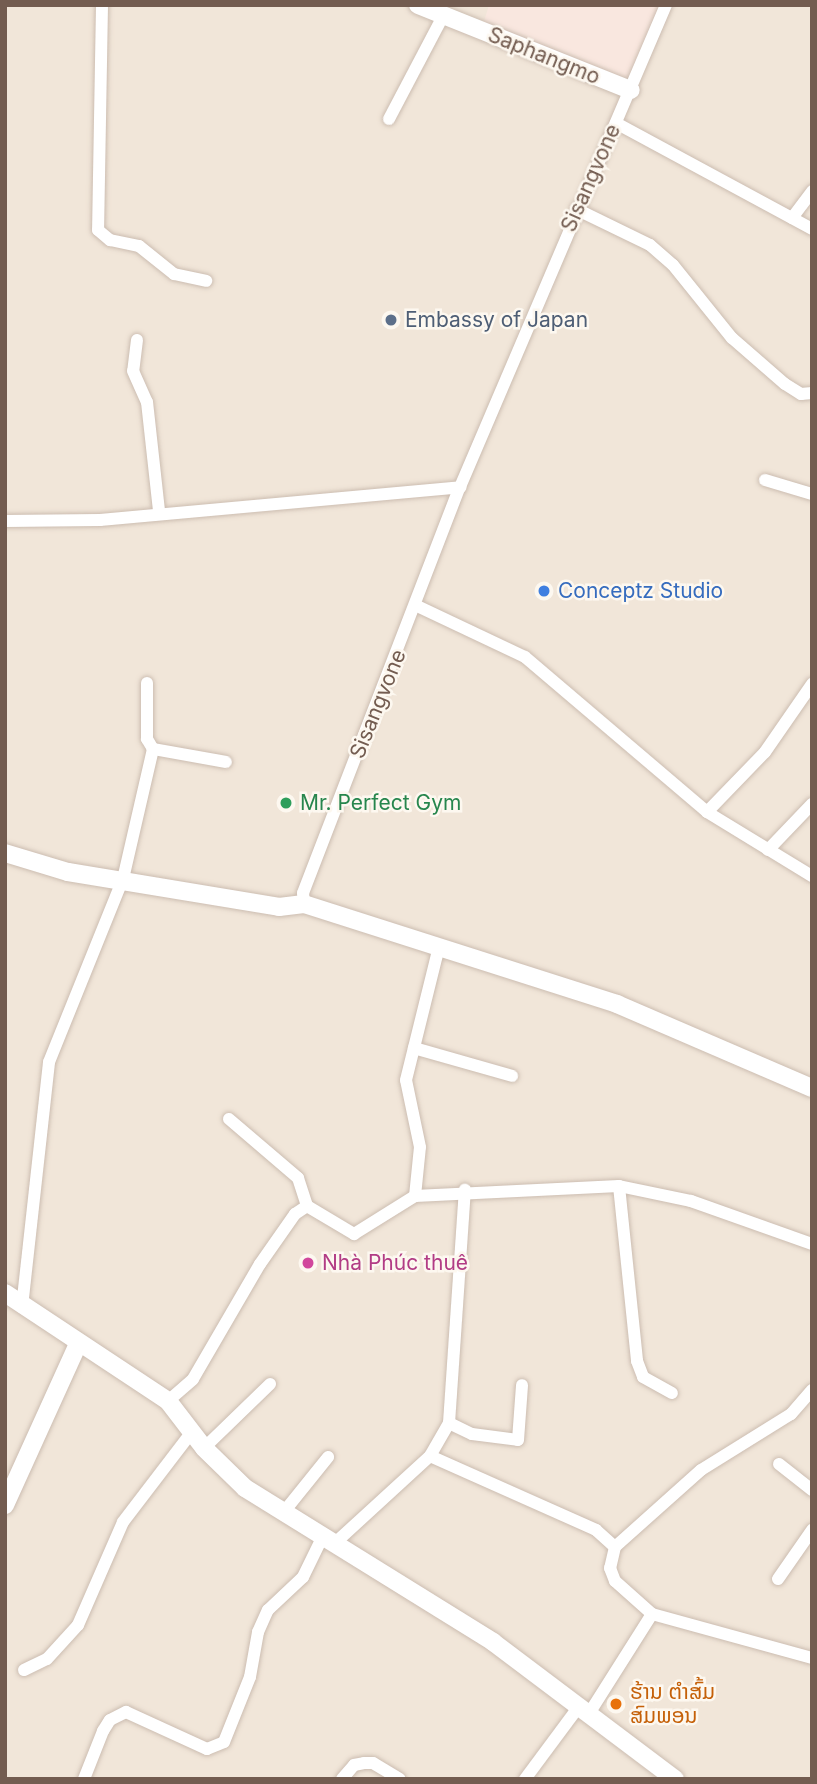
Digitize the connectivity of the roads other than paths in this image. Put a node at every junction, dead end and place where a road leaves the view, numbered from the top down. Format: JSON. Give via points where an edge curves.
{"nodes":[{"id":1,"x":102,"y":5,"type":"edge"},
{"id":2,"x":418,"y":5,"type":"edge"},
{"id":3,"x":666,"y":5,"type":"edge"},
{"id":4,"x":443,"y":16,"type":"junction"},
{"id":5,"x":631,"y":90,"type":"junction"},
{"id":6,"x":389,"y":119,"type":"dead end"},
{"id":7,"x":615,"y":123,"type":"junction"},
{"id":8,"x":812,"y":191,"type":"edge"},
{"id":9,"x":576,"y":209,"type":"junction"},
{"id":10,"x":792,"y":218,"type":"junction"},
{"id":11,"x":812,"y":229,"type":"edge"},
{"id":12,"x":206,"y":281,"type":"dead end"},
{"id":13,"x":137,"y":340,"type":"dead end"},
{"id":14,"x":812,"y":393,"type":"edge"},
{"id":15,"x":765,"y":480,"type":"dead end"},
{"id":16,"x":460,"y":486,"type":"junction"},
{"id":17,"x":812,"y":494,"type":"edge"},
{"id":18,"x":159,"y":511,"type":"junction"},
{"id":19,"x":5,"y":521,"type":"edge"},
{"id":20,"x":417,"y":606,"type":"junction"},
{"id":21,"x":147,"y":683,"type":"dead end"},
{"id":22,"x":812,"y":684,"type":"edge"},
{"id":23,"x":153,"y":749,"type":"junction"},
{"id":24,"x":226,"y":762,"type":"dead end"},
{"id":25,"x":812,"y":804,"type":"edge"},
{"id":26,"x":707,"y":812,"type":"junction"},
{"id":27,"x":768,"y":850,"type":"junction"},
{"id":28,"x":5,"y":853,"type":"edge"},
{"id":29,"x":812,"y":876,"type":"edge"},
{"id":30,"x":122,"y":878,"type":"junction"},
{"id":31,"x":304,"y":904,"type":"junction"},
{"id":32,"x":439,"y":947,"type":"junction"},
{"id":33,"x":414,"y":1048,"type":"junction"},
{"id":34,"x":512,"y":1076,"type":"dead end"},
{"id":35,"x":812,"y":1088,"type":"edge"},
{"id":36,"x":229,"y":1119,"type":"dead end"},
{"id":37,"x":619,"y":1186,"type":"junction"},
{"id":38,"x":465,"y":1190,"type":"junction"},
{"id":39,"x":415,"y":1196,"type":"junction"},
{"id":40,"x":307,"y":1206,"type":"junction"},
{"id":41,"x":812,"y":1244,"type":"edge"},
{"id":42,"x":5,"y":1293,"type":"edge"},
{"id":43,"x":22,"y":1307,"type":"junction"},
{"id":44,"x":78,"y":1344,"type":"junction"},
{"id":45,"x":270,"y":1384,"type":"dead end"},
{"id":46,"x":522,"y":1385,"type":"dead end"},
{"id":47,"x":812,"y":1390,"type":"edge"},
{"id":48,"x":672,"y":1393,"type":"dead end"},
{"id":49,"x":168,"y":1401,"type":"junction"},
{"id":50,"x":449,"y":1423,"type":"junction"},
{"id":51,"x":191,"y":1433,"type":"junction"},
{"id":52,"x":204,"y":1448,"type":"junction"},
{"id":53,"x":430,"y":1456,"type":"junction"},
{"id":54,"x":328,"y":1457,"type":"dead end"},
{"id":55,"x":779,"y":1464,"type":"dead end"},
{"id":56,"x":812,"y":1490,"type":"edge"},
{"id":57,"x":5,"y":1505,"type":"edge"},
{"id":58,"x":283,"y":1513,"type":"junction"},
{"id":59,"x":812,"y":1530,"type":"edge"},
{"id":60,"x":329,"y":1540,"type":"junction"},
{"id":61,"x":615,"y":1547,"type":"junction"},
{"id":62,"x":778,"y":1579,"type":"dead end"},
{"id":63,"x":652,"y":1614,"type":"junction"},
{"id":64,"x":812,"y":1658,"type":"edge"},
{"id":65,"x":24,"y":1670,"type":"dead end"},
{"id":66,"x":585,"y":1709,"type":"junction"},
{"id":67,"x":84,"y":1779,"type":"edge"},
{"id":68,"x":342,"y":1779,"type":"edge"},
{"id":69,"x":400,"y":1779,"type":"edge"},
{"id":70,"x":525,"y":1779,"type":"edge"},
{"id":71,"x":676,"y":1779,"type":"edge"}],
"edges":[{"from":1,"to":12,"type":"street","via":[[98,230],[110,240],[139,246],[174,274]]},
{"from":2,"to":4,"type":"street","name":"Saphangmo"},
{"from":3,"to":5,"type":"street","name":"Sisangvone"},
{"from":4,"to":5,"type":"street","name":"Saphangmo"},
{"from":4,"to":6,"type":"street"},
{"from":5,"to":7,"type":"street","name":"Sisangvone"},
{"from":7,"to":9,"type":"street","name":"Sisangvone"},
{"from":7,"to":10,"type":"street"},
{"from":8,"to":10,"type":"street"},
{"from":9,"to":14,"type":"street","via":[[650,245],[673,265],[732,338],[785,384],[801,394]]},
{"from":9,"to":16,"type":"street","name":"Sisangvone"},
{"from":10,"to":11,"type":"street"},
{"from":13,"to":18,"type":"street","via":[[132,371],[147,402]]},
{"from":15,"to":17,"type":"street"},
{"from":16,"to":18,"type":"street"},
{"from":16,"to":20,"type":"street","name":"Sisangvone"},
{"from":18,"to":19,"type":"street","via":[[100,520]]},
{"from":20,"to":26,"type":"street","via":[[525,657]]},
{"from":20,"to":31,"type":"street","name":"Sisangvone","via":[[303,893]]},
{"from":21,"to":23,"type":"street","via":[[147,739]]},
{"from":22,"to":26,"type":"street","via":[[765,752]]},
{"from":23,"to":24,"type":"street"},
{"from":23,"to":30,"type":"street"},
{"from":25,"to":27,"type":"street"},
{"from":26,"to":27,"type":"street"},
{"from":27,"to":29,"type":"street"},
{"from":28,"to":30,"type":"street","via":[[45,868]]},
{"from":30,"to":31,"type":"street","via":[[286,908]]},
{"from":30,"to":43,"type":"street","via":[[49,1062]]},
{"from":31,"to":32,"type":"street"},
{"from":32,"to":33,"type":"street"},
{"from":32,"to":35,"type":"street","via":[[617,1004]]},
{"from":33,"to":34,"type":"street"},
{"from":33,"to":39,"type":"street","via":[[406,1080],[420,1146]]},
{"from":36,"to":40,"type":"street","via":[[298,1178]]},
{"from":37,"to":38,"type":"street"},
{"from":37,"to":41,"type":"street","via":[[691,1201]]},
{"from":37,"to":48,"type":"street","via":[[637,1361],[643,1377]]},
{"from":38,"to":39,"type":"street"},
{"from":38,"to":50,"type":"street"},
{"from":39,"to":40,"type":"street","via":[[359,1233]]},
{"from":40,"to":49,"type":"street","via":[[295,1214],[260,1264],[193,1379]]},
{"from":42,"to":43,"type":"street"},
{"from":43,"to":44,"type":"street"},
{"from":44,"to":49,"type":"street"},
{"from":44,"to":57,"type":"street"},
{"from":45,"to":52,"type":"street"},
{"from":46,"to":50,"type":"street","via":[[518,1440],[472,1434]]},
{"from":47,"to":61,"type":"street","via":[[791,1414],[718,1456]]},
{"from":49,"to":51,"type":"street"},
{"from":50,"to":53,"type":"street"},
{"from":51,"to":52,"type":"street"},
{"from":51,"to":65,"type":"street","via":[[123,1522],[78,1625],[47,1659]]},
{"from":52,"to":58,"type":"street","via":[[239,1484]]},
{"from":53,"to":60,"type":"street"},
{"from":53,"to":61,"type":"street","via":[[596,1530]]},
{"from":54,"to":58,"type":"street"},
{"from":55,"to":56,"type":"street"},
{"from":58,"to":60,"type":"street"},
{"from":59,"to":62,"type":"street"},
{"from":60,"to":66,"type":"street","via":[[493,1642]]},
{"from":60,"to":67,"type":"street","via":[[263,1621],[250,1677],[224,1742],[207,1749],[126,1712],[110,1720],[103,1731]]},
{"from":61,"to":63,"type":"street","via":[[610,1568],[615,1581]]},
{"from":63,"to":64,"type":"street"},
{"from":63,"to":66,"type":"street"},
{"from":66,"to":70,"type":"street"},
{"from":66,"to":71,"type":"street"},
{"from":68,"to":69,"type":"street","via":[[354,1765],[363,1763],[373,1763]]}]}
